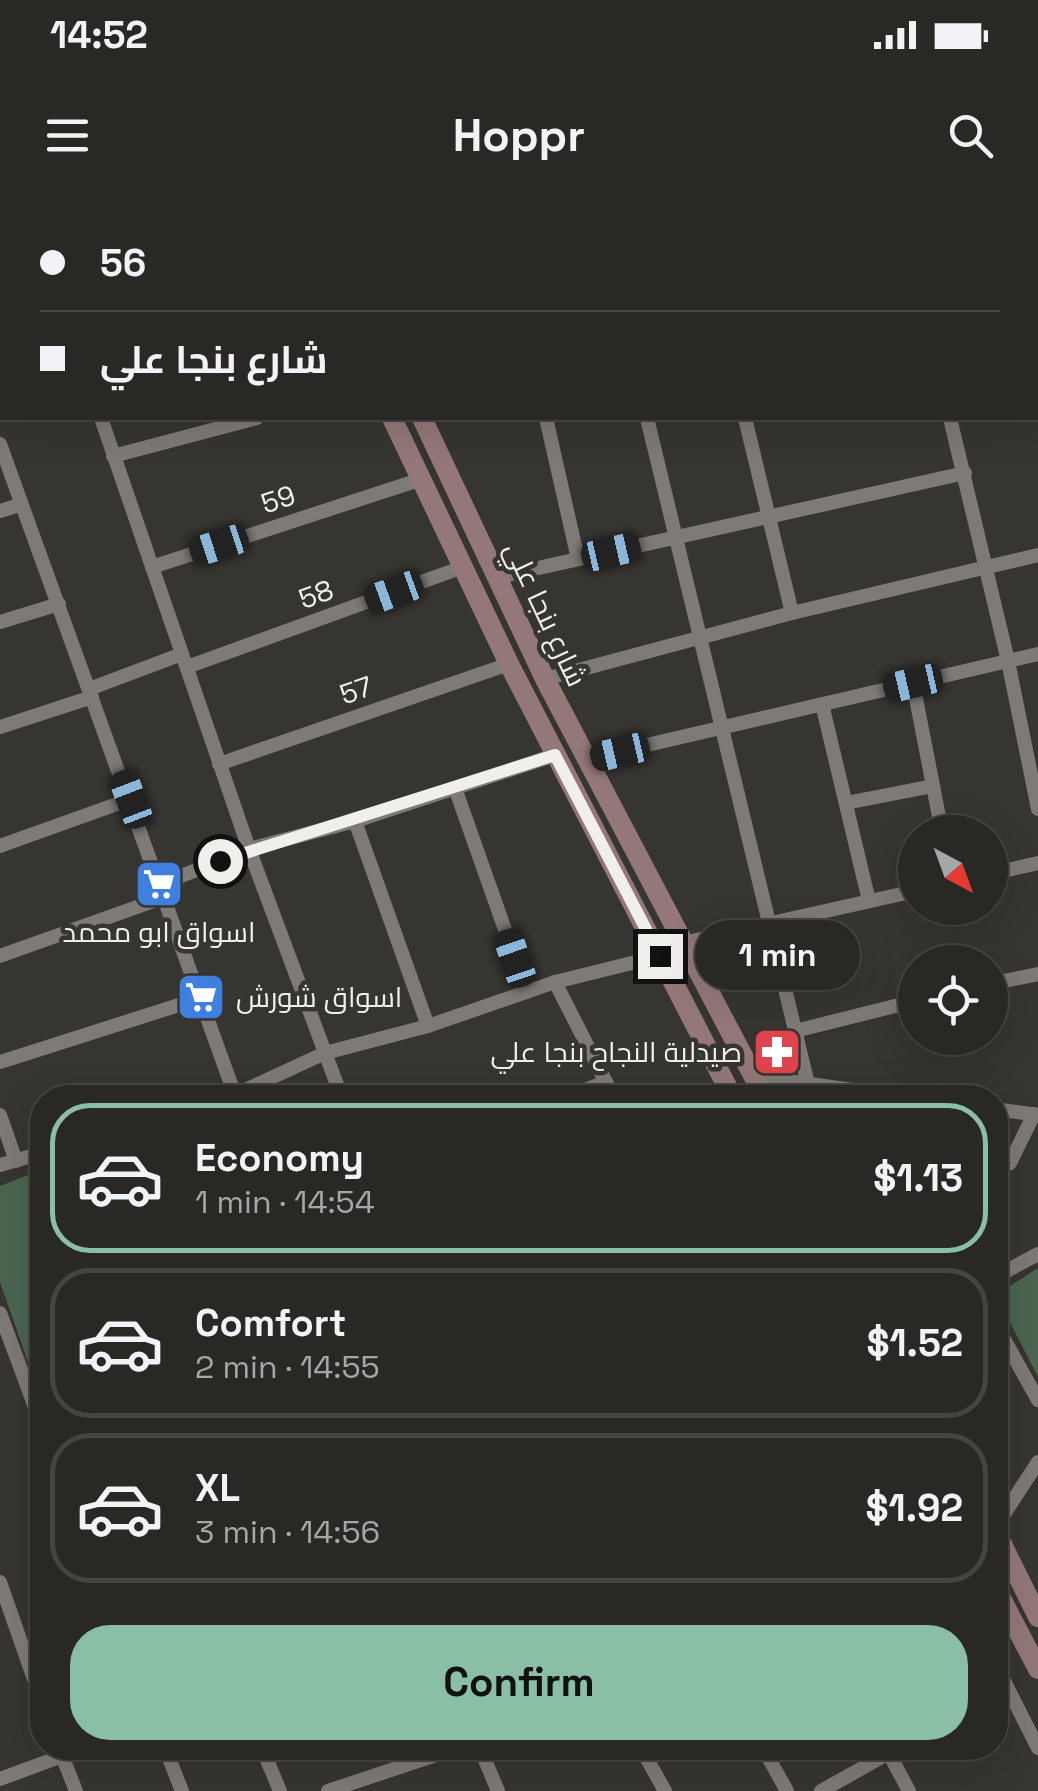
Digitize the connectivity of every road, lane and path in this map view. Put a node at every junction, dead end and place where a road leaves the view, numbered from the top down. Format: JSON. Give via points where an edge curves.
{"nodes":[{"id":1,"x":102,"y":420,"type":"edge"},
{"id":2,"x":249,"y":420,"type":"edge"},
{"id":3,"x":393,"y":420,"type":"edge"},
{"id":4,"x":423,"y":420,"type":"edge"},
{"id":5,"x":546,"y":420,"type":"edge"},
{"id":6,"x":647,"y":420,"type":"edge"},
{"id":7,"x":746,"y":420,"type":"edge"},
{"id":8,"x":951,"y":420,"type":"edge"},
{"id":9,"x":0,"y":444,"type":"edge"},
{"id":10,"x":113,"y":456,"type":"junction"},
{"id":11,"x":965,"y":473,"type":"junction"},
{"id":12,"x":420,"y":480,"type":"junction"},
{"id":13,"x":20,"y":505,"type":"junction"},
{"id":14,"x":0,"y":512,"type":"edge"},
{"id":15,"x":768,"y":515,"type":"junction"},
{"id":16,"x":676,"y":536,"type":"junction"},
{"id":17,"x":1038,"y":555,"type":"edge"},
{"id":18,"x":578,"y":559,"type":"junction"},
{"id":19,"x":152,"y":566,"type":"junction"},
{"id":20,"x":462,"y":567,"type":"junction"},
{"id":21,"x":987,"y":567,"type":"junction"},
{"id":22,"x":498,"y":578,"type":"junction"},
{"id":23,"x":59,"y":604,"type":"junction"},
{"id":24,"x":792,"y":613,"type":"junction"},
{"id":25,"x":0,"y":622,"type":"edge"},
{"id":26,"x":699,"y":636,"type":"junction"},
{"id":27,"x":1038,"y":654,"type":"edge"},
{"id":28,"x":185,"y":661,"type":"junction"},
{"id":29,"x":1008,"y":661,"type":"junction"},
{"id":30,"x":509,"y":664,"type":"junction"},
{"id":31,"x":545,"y":679,"type":"junction"},
{"id":32,"x":913,"y":683,"type":"junction"},
{"id":33,"x":90,"y":693,"type":"junction"},
{"id":34,"x":822,"y":704,"type":"junction"},
{"id":35,"x":0,"y":726,"type":"edge"},
{"id":36,"x":722,"y":728,"type":"junction"},
{"id":37,"x":555,"y":755,"type":"junction"},
{"id":38,"x":587,"y":760,"type":"junction"},
{"id":39,"x":219,"y":764,"type":"junction"},
{"id":40,"x":933,"y":786,"type":"junction"},
{"id":41,"x":456,"y":788,"type":"junction"},
{"id":42,"x":131,"y":799,"type":"junction"},
{"id":43,"x":846,"y":803,"type":"junction"},
{"id":44,"x":1038,"y":809,"type":"edge"},
{"id":45,"x":939,"y":815,"type":"edge"},
{"id":46,"x":355,"y":820,"type":"junction"},
{"id":47,"x":0,"y":846,"type":"edge"},
{"id":48,"x":249,"y":849,"type":"junction"},
{"id":49,"x":1038,"y":863,"type":"edge"},
{"id":50,"x":1008,"y":870,"type":"edge"},
{"id":51,"x":655,"y":888,"type":"junction"},
{"id":52,"x":163,"y":891,"type":"junction"},
{"id":53,"x":898,"y":895,"type":"edge"},
{"id":54,"x":869,"y":901,"type":"junction"},
{"id":55,"x":632,"y":902,"type":"junction"},
{"id":56,"x":769,"y":924,"type":"junction"},
{"id":57,"x":683,"y":943,"type":"junction"},
{"id":58,"x":0,"y":956,"type":"edge"},
{"id":59,"x":660,"y":956,"type":"junction"},
{"id":60,"x":1038,"y":974,"type":"edge"},
{"id":61,"x":1008,"y":980,"type":"edge"},
{"id":62,"x":556,"y":982,"type":"junction"},
{"id":63,"x":526,"y":992,"type":"junction"},
{"id":64,"x":201,"y":998,"type":"junction"},
{"id":65,"x":898,"y":1005,"type":"edge"},
{"id":66,"x":428,"y":1026,"type":"junction"},
{"id":67,"x":795,"y":1031,"type":"junction"},
{"id":68,"x":325,"y":1053,"type":"junction"},
{"id":69,"x":0,"y":1062,"type":"edge"},
{"id":70,"x":754,"y":1076,"type":"junction"},
{"id":71,"x":606,"y":1082,"type":"junction"},
{"id":72,"x":808,"y":1084,"type":"junction"},
{"id":73,"x":230,"y":1085,"type":"edge"},
{"id":74,"x":259,"y":1085,"type":"edge"},
{"id":75,"x":337,"y":1085,"type":"edge"},
{"id":76,"x":598,"y":1085,"type":"edge"},
{"id":77,"x":608,"y":1085,"type":"edge"},
{"id":78,"x":726,"y":1085,"type":"edge"},
{"id":79,"x":758,"y":1085,"type":"edge"},
{"id":80,"x":815,"y":1085,"type":"edge"},
{"id":81,"x":1008,"y":1111,"type":"edge"},
{"id":82,"x":1036,"y":1114,"type":"edge"},
{"id":83,"x":0,"y":1115,"type":"edge"},
{"id":84,"x":30,"y":1156,"type":"edge"},
{"id":85,"x":16,"y":1160,"type":"junction"},
{"id":86,"x":0,"y":1165,"type":"edge"},
{"id":87,"x":1008,"y":1165,"type":"edge"},
{"id":88,"x":1038,"y":1254,"type":"edge"},
{"id":89,"x":1008,"y":1270,"type":"edge"},
{"id":90,"x":0,"y":1313,"type":"edge"},
{"id":91,"x":1008,"y":1346,"type":"edge"},
{"id":92,"x":30,"y":1394,"type":"edge"},
{"id":93,"x":1038,"y":1400,"type":"edge"},
{"id":94,"x":1038,"y":1462,"type":"edge"},
{"id":95,"x":1008,"y":1509,"type":"edge"},
{"id":96,"x":1008,"y":1556,"type":"edge"},
{"id":97,"x":0,"y":1582,"type":"edge"},
{"id":98,"x":1023,"y":1587,"type":"junction"},
{"id":99,"x":1008,"y":1590,"type":"edge"},
{"id":100,"x":1008,"y":1611,"type":"edge"},
{"id":101,"x":1038,"y":1617,"type":"edge"},
{"id":102,"x":30,"y":1668,"type":"edge"},
{"id":103,"x":1038,"y":1669,"type":"edge"},
{"id":104,"x":1008,"y":1701,"type":"edge"},
{"id":105,"x":1038,"y":1748,"type":"edge"},
{"id":106,"x":42,"y":1760,"type":"edge"},
{"id":107,"x":63,"y":1760,"type":"edge"},
{"id":108,"x":170,"y":1760,"type":"edge"},
{"id":109,"x":267,"y":1760,"type":"edge"},
{"id":110,"x":421,"y":1760,"type":"edge"},
{"id":111,"x":485,"y":1760,"type":"edge"},
{"id":112,"x":648,"y":1760,"type":"edge"},
{"id":113,"x":770,"y":1760,"type":"edge"},
{"id":114,"x":873,"y":1760,"type":"edge"},
{"id":115,"x":896,"y":1760,"type":"edge"},
{"id":116,"x":0,"y":1779,"type":"edge"},
{"id":117,"x":76,"y":1791,"type":"edge"},
{"id":118,"x":182,"y":1791,"type":"edge"},
{"id":119,"x":280,"y":1791,"type":"edge"},
{"id":120,"x":328,"y":1791,"type":"edge"},
{"id":121,"x":498,"y":1791,"type":"edge"},
{"id":122,"x":665,"y":1791,"type":"edge"},
{"id":123,"x":787,"y":1791,"type":"edge"},
{"id":124,"x":821,"y":1791,"type":"edge"},
{"id":125,"x":910,"y":1791,"type":"edge"}],
"edges":[{"from":1,"to":10,"type":"street"},
{"from":2,"to":10,"type":"street"},
{"from":3,"to":12,"type":"main road","name":"شارع بنجا علي"},
{"from":4,"to":22,"type":"main road","name":"شارع بنجا علي"},
{"from":5,"to":18,"type":"street"},
{"from":6,"to":16,"type":"street"},
{"from":7,"to":15,"type":"street"},
{"from":8,"to":11,"type":"street"},
{"from":9,"to":13,"type":"street"},
{"from":10,"to":19,"type":"street"},
{"from":11,"to":15,"type":"street"},
{"from":11,"to":21,"type":"street"},
{"from":12,"to":19,"type":"street","name":"59"},
{"from":12,"to":20,"type":"main road","name":"شارع بنجا علي"},
{"from":13,"to":14,"type":"street"},
{"from":13,"to":23,"type":"street"},
{"from":15,"to":16,"type":"street"},
{"from":15,"to":24,"type":"street"},
{"from":16,"to":18,"type":"street"},
{"from":16,"to":26,"type":"street"},
{"from":17,"to":21,"type":"street"},
{"from":18,"to":22,"type":"street"},
{"from":19,"to":28,"type":"street"},
{"from":20,"to":28,"type":"street","name":"58"},
{"from":20,"to":30,"type":"main road","name":"شارع بنجا علي"},
{"from":21,"to":24,"type":"street"},
{"from":21,"to":29,"type":"street"},
{"from":22,"to":31,"type":"main road","name":"شارع بنجا علي"},
{"from":23,"to":25,"type":"street"},
{"from":23,"to":33,"type":"street"},
{"from":24,"to":26,"type":"street"},
{"from":26,"to":31,"type":"street"},
{"from":26,"to":36,"type":"street"},
{"from":27,"to":29,"type":"street"},
{"from":28,"to":33,"type":"street","name":"58"},
{"from":28,"to":39,"type":"street"},
{"from":29,"to":32,"type":"street"},
{"from":29,"to":44,"type":"street"},
{"from":30,"to":37,"type":"main road","name":"شارع بنجا علي"},
{"from":30,"to":39,"type":"street","name":"57"},
{"from":31,"to":38,"type":"main road","name":"شارع بنجا علي"},
{"from":32,"to":34,"type":"street"},
{"from":32,"to":40,"type":"street"},
{"from":33,"to":35,"type":"street","name":"58"},
{"from":33,"to":42,"type":"street"},
{"from":34,"to":36,"type":"street"},
{"from":34,"to":43,"type":"street"},
{"from":36,"to":38,"type":"street"},
{"from":36,"to":56,"type":"street"},
{"from":37,"to":41,"type":"street"},
{"from":37,"to":55,"type":"main road","name":"شارع بنجا علي"},
{"from":38,"to":51,"type":"main road","name":"شارع بنجا علي"},
{"from":39,"to":48,"type":"street"},
{"from":40,"to":43,"type":"street"},
{"from":40,"to":45,"type":"street"},
{"from":41,"to":46,"type":"street"},
{"from":41,"to":63,"type":"street"},
{"from":42,"to":47,"type":"street"},
{"from":42,"to":52,"type":"street"},
{"from":43,"to":54,"type":"street"},
{"from":46,"to":48,"type":"street"},
{"from":46,"to":66,"type":"street"},
{"from":48,"to":52,"type":"street"},
{"from":48,"to":68,"type":"street"},
{"from":49,"to":50,"type":"street"},
{"from":51,"to":55,"type":"main road"},
{"from":51,"to":57,"type":"main road","name":"شارع بنجا علي"},
{"from":52,"to":58,"type":"street"},
{"from":52,"to":64,"type":"street"},
{"from":53,"to":54,"type":"street"},
{"from":54,"to":56,"type":"street"},
{"from":55,"to":59,"type":"main road","name":"شارع بنجا علي"},
{"from":56,"to":57,"type":"street"},
{"from":56,"to":67,"type":"street"},
{"from":57,"to":70,"type":"main road","name":"شارع بنجا علي"},
{"from":59,"to":62,"type":"street"},
{"from":59,"to":78,"type":"main road","name":"شارع بنجا علي"},
{"from":60,"to":61,"type":"street"},
{"from":62,"to":63,"type":"street"},
{"from":62,"to":71,"type":"street"},
{"from":63,"to":66,"type":"street"},
{"from":64,"to":69,"type":"street"},
{"from":64,"to":73,"type":"street"},
{"from":65,"to":67,"type":"street"},
{"from":66,"to":68,"type":"street"},
{"from":67,"to":72,"type":"street"},
{"from":68,"to":74,"type":"street"},
{"from":68,"to":75,"type":"street"},
{"from":70,"to":72,"type":"street"},
{"from":70,"to":79,"type":"main road","name":"شارع بنجا علي"},
{"from":71,"to":76,"type":"street"},
{"from":71,"to":77,"type":"street"},
{"from":72,"to":80,"type":"street"},
{"from":81,"to":82,"type":"street"},
{"from":82,"to":87,"type":"street"},
{"from":83,"to":85,"type":"street"},
{"from":84,"to":85,"type":"street"},
{"from":85,"to":86,"type":"street"},
{"from":88,"to":89,"type":"street"},
{"from":90,"to":92,"type":"street"},
{"from":91,"to":93,"type":"street"},
{"from":94,"to":95,"type":"street"},
{"from":96,"to":98,"type":"main road"},
{"from":97,"to":102,"type":"street"},
{"from":98,"to":99,"type":"main road"},
{"from":98,"to":101,"type":"main road"},
{"from":100,"to":103,"type":"main road"},
{"from":104,"to":105,"type":"street"},
{"from":106,"to":116,"type":"street"},
{"from":107,"to":117,"type":"street"},
{"from":108,"to":118,"type":"street"},
{"from":109,"to":119,"type":"street"},
{"from":110,"to":120,"type":"street"},
{"from":111,"to":121,"type":"street"},
{"from":112,"to":122,"type":"street"},
{"from":113,"to":123,"type":"street"},
{"from":114,"to":124,"type":"street"},
{"from":115,"to":125,"type":"street"}]}
